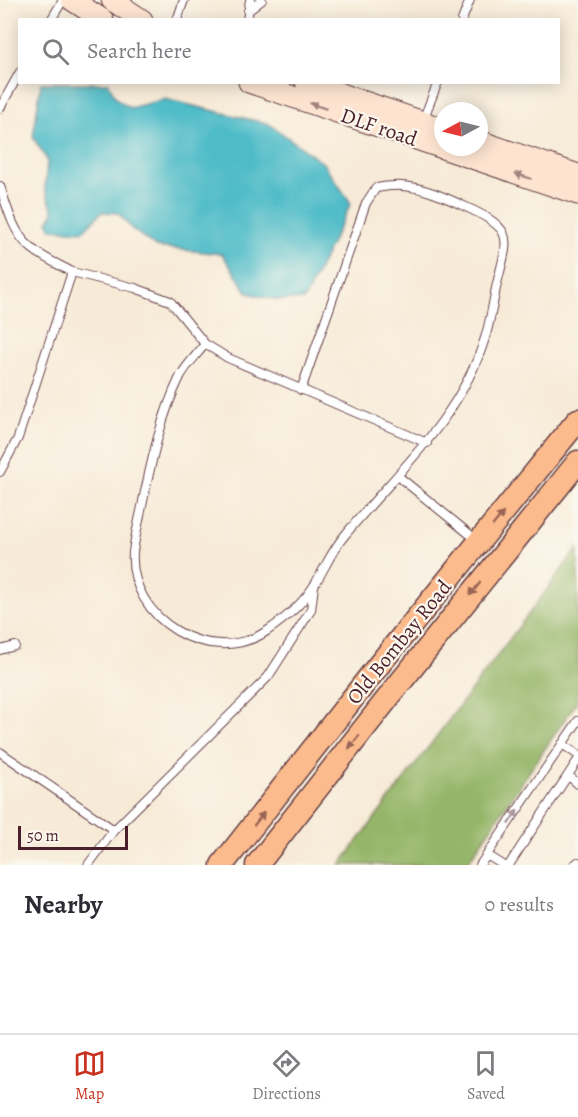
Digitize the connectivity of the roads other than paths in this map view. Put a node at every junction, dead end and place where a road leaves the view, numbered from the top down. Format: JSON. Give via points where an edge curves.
{"nodes":[{"id":1,"x":63,"y":0,"type":"edge"},
{"id":2,"x":72,"y":0,"type":"edge"},
{"id":3,"x":184,"y":0,"type":"edge"},
{"id":4,"x":250,"y":0,"type":"edge"},
{"id":5,"x":262,"y":0,"type":"edge"},
{"id":6,"x":470,"y":0,"type":"edge"},
{"id":7,"x":248,"y":15,"type":"edge"},
{"id":8,"x":52,"y":18,"type":"edge"},
{"id":9,"x":101,"y":18,"type":"edge"},
{"id":10,"x":178,"y":18,"type":"edge"},
{"id":11,"x":463,"y":18,"type":"edge"},
{"id":12,"x":18,"y":75,"type":"edge"},
{"id":13,"x":255,"y":84,"type":"edge"},
{"id":14,"x":312,"y":84,"type":"edge"},
{"id":15,"x":437,"y":84,"type":"edge"},
{"id":16,"x":0,"y":108,"type":"edge"},
{"id":17,"x":422,"y":122,"type":"junction"},
{"id":18,"x":434,"y":126,"type":"edge"},
{"id":19,"x":488,"y":144,"type":"edge"},
{"id":20,"x":578,"y":175,"type":"edge"},
{"id":21,"x":0,"y":186,"type":"edge"},
{"id":22,"x":578,"y":194,"type":"edge"},
{"id":23,"x":72,"y":272,"type":"junction"},
{"id":24,"x":205,"y":344,"type":"junction"},
{"id":25,"x":301,"y":390,"type":"junction"},
{"id":26,"x":578,"y":420,"type":"edge"},
{"id":27,"x":427,"y":442,"type":"junction"},
{"id":28,"x":578,"y":462,"type":"edge"},
{"id":29,"x":0,"y":471,"type":"edge"},
{"id":30,"x":398,"y":476,"type":"junction"},
{"id":31,"x":479,"y":542,"type":"junction"},
{"id":32,"x":314,"y":586,"type":"junction"},
{"id":33,"x":15,"y":646,"type":"dead end"},
{"id":34,"x":0,"y":650,"type":"edge"},
{"id":35,"x":578,"y":721,"type":"edge"},
{"id":36,"x":562,"y":744,"type":"junction"},
{"id":37,"x":0,"y":752,"type":"edge"},
{"id":38,"x":578,"y":755,"type":"edge"},
{"id":39,"x":578,"y":760,"type":"edge"},
{"id":40,"x":568,"y":775,"type":"junction"},
{"id":41,"x":578,"y":784,"type":"edge"},
{"id":42,"x":114,"y":830,"type":"junction"},
{"id":43,"x":487,"y":855,"type":"junction"},
{"id":44,"x":578,"y":862,"type":"edge"},
{"id":45,"x":88,"y":865,"type":"edge"},
{"id":46,"x":222,"y":865,"type":"edge"},
{"id":47,"x":257,"y":865,"type":"edge"},
{"id":48,"x":480,"y":865,"type":"edge"},
{"id":49,"x":503,"y":865,"type":"edge"},
{"id":50,"x":509,"y":865,"type":"edge"},
{"id":51,"x":574,"y":865,"type":"edge"}],
"edges":[{"from":1,"to":8,"type":"lane"},
{"from":2,"to":9,"type":"main road"},
{"from":3,"to":10,"type":"lane"},
{"from":4,"to":7,"type":"lane"},
{"from":5,"to":7,"type":"lane"},
{"from":6,"to":11,"type":"lane"},
{"from":12,"to":16,"type":"lane"},
{"from":22,"to":13,"type":"main road","name":"DLF road","one_way":true},
{"from":14,"to":17,"type":"main road"},
{"from":15,"to":17,"type":"lane"},
{"from":17,"to":18,"type":"main road"},
{"from":19,"to":20,"type":"main road"},
{"from":21,"to":23,"type":"lane","via":[[9,215],[27,245]]},
{"from":23,"to":24,"type":"lane","via":[[170,301]]},
{"from":23,"to":29,"type":"lane","via":[[18,438]]},
{"from":24,"to":25,"type":"lane","via":[[245,367]]},
{"from":24,"to":32,"type":"lane","via":[[181,375],[151,467],[132,566],[141,596],[157,617],[187,636],[205,644],[232,645],[264,633]]},
{"from":25,"to":27,"type":"lane"},
{"from":25,"to":27,"type":"lane","via":[[366,203],[376,188],[403,186],[443,197],[500,227],[507,244],[485,338],[457,399]]},
{"from":31,"to":26,"type":"main road","name":"Old Bombay Road","one_way":true},
{"from":27,"to":30,"type":"lane"},
{"from":28,"to":47,"type":"main road","name":"Old Bombay Road","one_way":true},
{"from":30,"to":31,"type":"lane"},
{"from":30,"to":32,"type":"lane","via":[[344,536]]},
{"from":46,"to":31,"type":"main road","name":"Old Bombay Road","one_way":true},
{"from":32,"to":42,"type":"lane","via":[[310,610],[268,677]]},
{"from":33,"to":34,"type":"lane"},
{"from":35,"to":36,"type":"lane"},
{"from":36,"to":38,"type":"lane"},
{"from":43,"to":36,"type":"lane","one_way":true},
{"from":37,"to":42,"type":"lane"},
{"from":39,"to":40,"type":"lane"},
{"from":40,"to":41,"type":"lane"},
{"from":40,"to":50,"type":"lane"},
{"from":42,"to":45,"type":"lane"},
{"from":43,"to":48,"type":"lane"},
{"from":43,"to":49,"type":"lane"},
{"from":44,"to":51,"type":"lane"}]}
